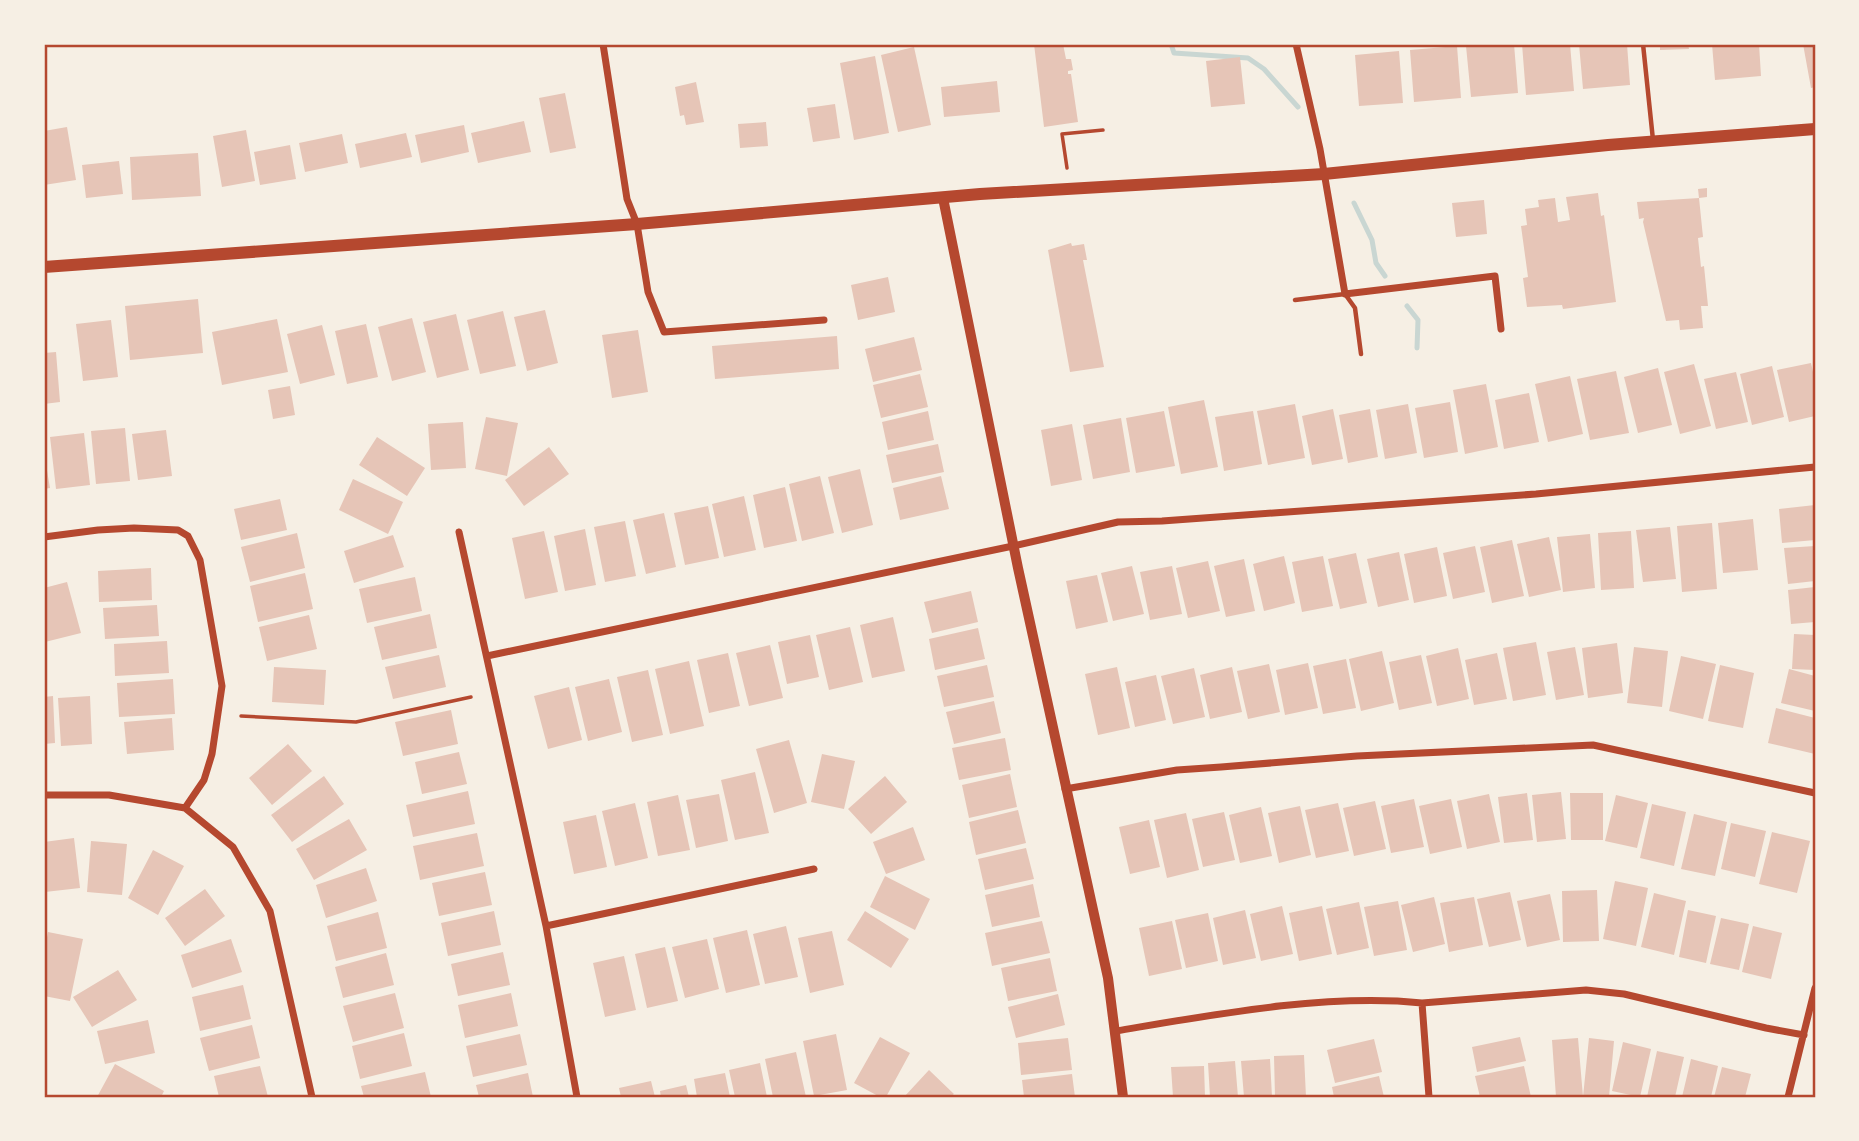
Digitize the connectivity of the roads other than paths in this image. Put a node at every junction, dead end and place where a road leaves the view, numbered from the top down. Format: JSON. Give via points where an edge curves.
{"nodes":[{"id":1,"x":603,"y":44,"type":"edge"},
{"id":2,"x":1296,"y":44,"type":"edge"},
{"id":3,"x":1643,"y":44,"type":"edge"},
{"id":4,"x":1815,"y":129,"type":"edge"},
{"id":5,"x":1653,"y":142,"type":"junction"},
{"id":6,"x":1324,"y":174,"type":"junction"},
{"id":7,"x":943,"y":198,"type":"junction"},
{"id":8,"x":636,"y":224,"type":"junction"},
{"id":9,"x":44,"y":267,"type":"edge"},
{"id":10,"x":1345,"y":294,"type":"junction"},
{"id":11,"x":1295,"y":300,"type":"dead end"},
{"id":12,"x":824,"y":320,"type":"dead end"},
{"id":13,"x":1501,"y":329,"type":"dead end"},
{"id":14,"x":1361,"y":354,"type":"dead end"},
{"id":15,"x":1815,"y":467,"type":"edge"},
{"id":16,"x":459,"y":532,"type":"dead end"},
{"id":17,"x":44,"y":537,"type":"edge"},
{"id":18,"x":1013,"y":546,"type":"junction"},
{"id":19,"x":487,"y":656,"type":"junction"},
{"id":20,"x":1065,"y":789,"type":"junction"},
{"id":21,"x":1815,"y":793,"type":"edge"},
{"id":22,"x":44,"y":795,"type":"edge"},
{"id":23,"x":184,"y":808,"type":"junction"},
{"id":24,"x":814,"y":869,"type":"dead end"},
{"id":25,"x":546,"y":926,"type":"junction"},
{"id":26,"x":1815,"y":988,"type":"edge"},
{"id":27,"x":1422,"y":1003,"type":"junction"},
{"id":28,"x":1116,"y":1031,"type":"junction"},
{"id":29,"x":1804,"y":1035,"type":"junction"},
{"id":30,"x":312,"y":1097,"type":"edge"},
{"id":31,"x":577,"y":1097,"type":"edge"},
{"id":32,"x":1123,"y":1097,"type":"edge"},
{"id":33,"x":1429,"y":1097,"type":"edge"},
{"id":34,"x":1788,"y":1097,"type":"edge"}],
"edges":[{"from":1,"to":8,"type":"street","via":[[627,199]]},
{"from":2,"to":6,"type":"street"},
{"from":3,"to":5,"type":"lane"},
{"from":4,"to":5,"type":"main road"},
{"from":5,"to":6,"type":"main road"},
{"from":6,"to":7,"type":"main road"},
{"from":6,"to":10,"type":"street"},
{"from":7,"to":8,"type":"main road"},
{"from":7,"to":18,"type":"street"},
{"from":8,"to":9,"type":"main road"},
{"from":8,"to":12,"type":"street","via":[[648,292],[664,332]]},
{"from":10,"to":11,"type":"lane"},
{"from":10,"to":13,"type":"street","via":[[1495,276]]},
{"from":10,"to":14,"type":"lane","via":[[1355,308]]},
{"from":15,"to":18,"type":"street","via":[[1536,494],[1118,522]]},
{"from":16,"to":19,"type":"street"},
{"from":17,"to":23,"type":"street","via":[[134,528],[178,530],[188,536],[200,560],[222,686],[204,780]]},
{"from":18,"to":19,"type":"street"},
{"from":18,"to":20,"type":"street"},
{"from":19,"to":25,"type":"street"},
{"from":20,"to":21,"type":"street","via":[[1210,767],[1593,745]]},
{"from":20,"to":28,"type":"street"},
{"from":22,"to":23,"type":"street","via":[[109,795]]},
{"from":23,"to":30,"type":"street","via":[[233,847],[270,911]]},
{"from":24,"to":25,"type":"street"},
{"from":25,"to":31,"type":"street"},
{"from":26,"to":29,"type":"street"},
{"from":27,"to":28,"type":"street","via":[[1320,1003]]},
{"from":27,"to":29,"type":"street","via":[[1586,990],[1624,993]]},
{"from":27,"to":33,"type":"street"},
{"from":28,"to":32,"type":"street"},
{"from":29,"to":34,"type":"street"}]}
